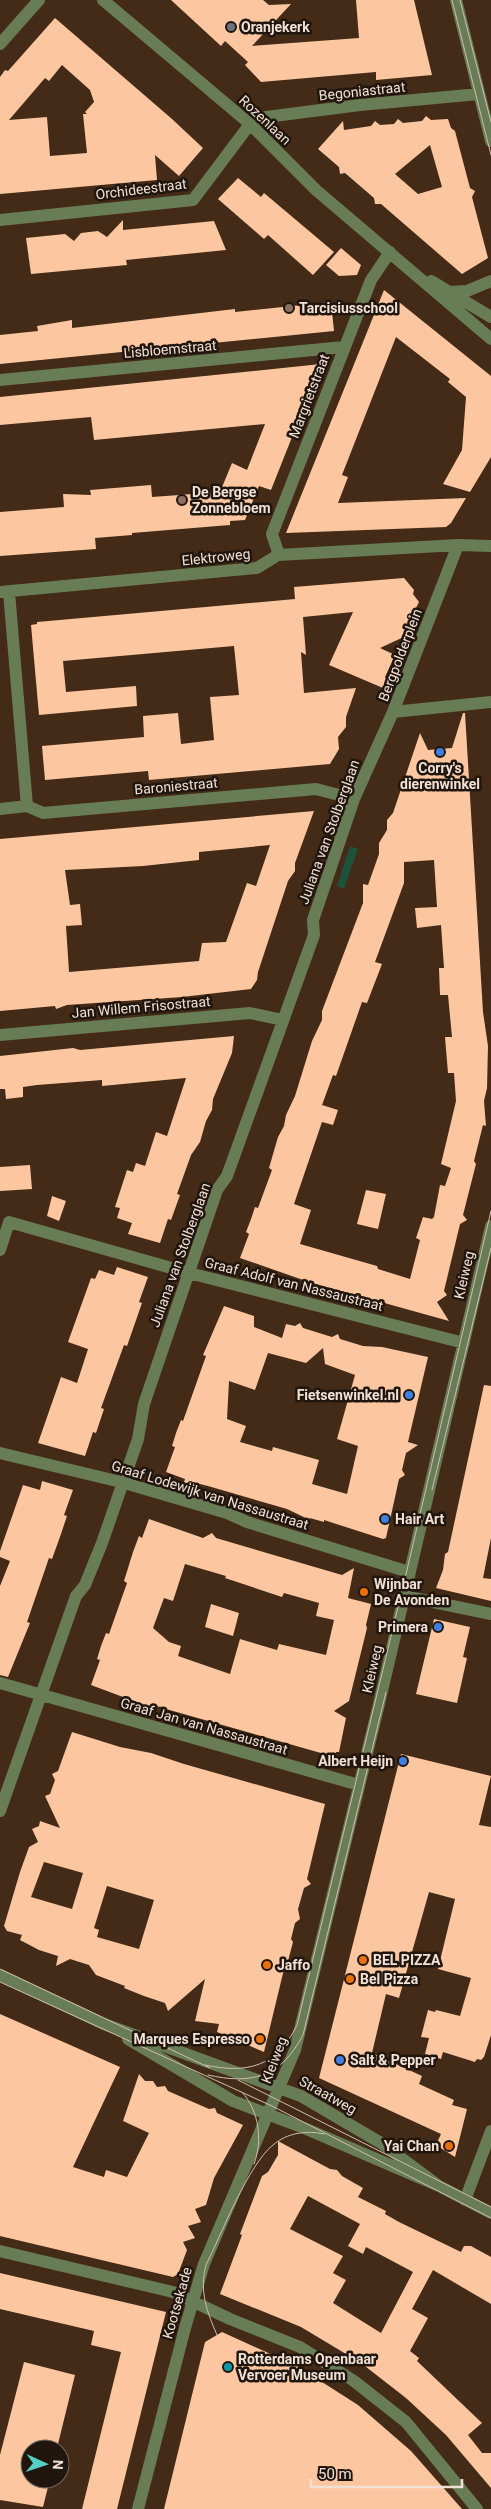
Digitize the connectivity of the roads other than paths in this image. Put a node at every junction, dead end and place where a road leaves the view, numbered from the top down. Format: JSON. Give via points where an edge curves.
{"nodes":[{"id":1,"x":39,"y":0,"type":"edge"},
{"id":2,"x":103,"y":0,"type":"edge"},
{"id":3,"x":456,"y":0,"type":"edge"},
{"id":4,"x":0,"y":44,"type":"edge"},
{"id":5,"x":479,"y":94,"type":"junction"},
{"id":6,"x":250,"y":124,"type":"junction"},
{"id":7,"x":491,"y":137,"type":"edge"},
{"id":8,"x":0,"y":220,"type":"edge"},
{"id":9,"x":390,"y":252,"type":"junction"},
{"id":10,"x":404,"y":264,"type":"junction"},
{"id":11,"x":491,"y":281,"type":"edge"},
{"id":12,"x":450,"y":292,"type":"junction"},
{"id":13,"x":491,"y":317,"type":"edge"},
{"id":14,"x":491,"y":339,"type":"edge"},
{"id":15,"x":344,"y":347,"type":"junction"},
{"id":16,"x":0,"y":380,"type":"edge"},
{"id":17,"x":458,"y":546,"type":"junction"},
{"id":18,"x":491,"y":546,"type":"edge"},
{"id":19,"x":278,"y":555,"type":"junction"},
{"id":20,"x":4,"y":592,"type":"edge"},
{"id":21,"x":491,"y":702,"type":"edge"},
{"id":22,"x":393,"y":712,"type":"junction"},
{"id":23,"x":354,"y":799,"type":"junction"},
{"id":24,"x":27,"y":806,"type":"junction"},
{"id":25,"x":0,"y":809,"type":"edge"},
{"id":26,"x":283,"y":1020,"type":"junction"},
{"id":27,"x":0,"y":1034,"type":"edge"},
{"id":28,"x":491,"y":1226,"type":"edge"},
{"id":29,"x":0,"y":1250,"type":"edge"},
{"id":30,"x":189,"y":1273,"type":"junction"},
{"id":31,"x":464,"y":1343,"type":"junction"},
{"id":32,"x":0,"y":1453,"type":"edge"},
{"id":33,"x":121,"y":1482,"type":"junction"},
{"id":34,"x":409,"y":1572,"type":"junction"},
{"id":35,"x":404,"y":1596,"type":"junction"},
{"id":36,"x":491,"y":1614,"type":"edge"},
{"id":37,"x":0,"y":1683,"type":"edge"},
{"id":38,"x":41,"y":1696,"type":"junction"},
{"id":39,"x":359,"y":1785,"type":"junction"},
{"id":40,"x":0,"y":1811,"type":"edge"},
{"id":41,"x":0,"y":1975,"type":"edge"},
{"id":42,"x":104,"y":2024,"type":"junction"},
{"id":43,"x":280,"y":2087,"type":"junction"},
{"id":44,"x":268,"y":2114,"type":"junction"},
{"id":45,"x":491,"y":2131,"type":"edge"},
{"id":46,"x":439,"y":2186,"type":"junction"},
{"id":47,"x":466,"y":2200,"type":"junction"},
{"id":48,"x":491,"y":2212,"type":"edge"},
{"id":49,"x":0,"y":2251,"type":"edge"},
{"id":50,"x":193,"y":2300,"type":"junction"},
{"id":51,"x":138,"y":2509,"type":"edge"},
{"id":52,"x":477,"y":2509,"type":"edge"}],
"edges":[{"from":1,"to":4,"type":"street"},
{"from":2,"to":6,"type":"street","name":"Rozenlaan"},
{"from":3,"to":5,"type":"street"},
{"from":5,"to":6,"type":"street","name":"Begoniastraat","via":[[276,116]]},
{"from":5,"to":7,"type":"street"},
{"from":6,"to":8,"type":"street","name":"Orchideestraat","via":[[193,200]]},
{"from":6,"to":9,"type":"street","name":"Rozenlaan","via":[[316,190]]},
{"from":9,"to":10,"type":"street","name":"Rozenlaan"},
{"from":9,"to":15,"type":"street","name":"Margrietstraat","via":[[371,280]]},
{"from":10,"to":12,"type":"street","name":"Rozenlaan"},
{"from":10,"to":14,"type":"street","name":"Rozenlaan"},
{"from":11,"to":12,"type":"street","via":[[467,291]]},
{"from":12,"to":13,"type":"street","name":"Rozenlaan"},
{"from":15,"to":16,"type":"street","name":"Lisbloemstraat"},
{"from":15,"to":19,"type":"street","name":"Margrietstraat","via":[[272,534]]},
{"from":17,"to":18,"type":"street","name":"Elektroweg"},
{"from":17,"to":19,"type":"street","name":"Elektroweg"},
{"from":17,"to":22,"type":"street","name":"Bergpolderplein"},
{"from":19,"to":20,"type":"street","name":"Elektroweg","via":[[257,568]]},
{"from":20,"to":24,"type":"street"},
{"from":21,"to":22,"type":"street","name":"Bergpolderplein"},
{"from":22,"to":23,"type":"street","name":"Juliana van Stolberglaan"},
{"from":23,"to":24,"type":"street","name":"Baroniestraat","via":[[316,788],[43,813]]},
{"from":23,"to":26,"type":"street","name":"Juliana van Stolberglaan","via":[[313,920],[314,935]]},
{"from":24,"to":25,"type":"street","name":"Baroniestraat"},
{"from":26,"to":27,"type":"street","name":"Jan Willem Frisostraat","via":[[250,1013]]},
{"from":26,"to":30,"type":"street","name":"Juliana van Stolberglaan","via":[[227,1176],[217,1190]]},
{"from":28,"to":31,"type":"street","name":"Kleiweg"},
{"from":29,"to":30,"type":"street","name":"Graaf Adolf van Nassaustraat","via":[[9,1222]]},
{"from":30,"to":31,"type":"street","name":"Graaf Adolf van Nassaustraat"},
{"from":30,"to":33,"type":"street","name":"Juliana van Stolberglaan","via":[[144,1404],[138,1439]]},
{"from":31,"to":34,"type":"street","name":"Kleiweg"},
{"from":32,"to":33,"type":"street","name":"Graaf Lodewijk van Nassaustraat"},
{"from":33,"to":34,"type":"street","name":"Graaf Lodewijk van Nassaustraat"},
{"from":33,"to":38,"type":"street","name":"Juliana van Stolberglaan","via":[[102,1543],[85,1585],[76,1596]]},
{"from":34,"to":35,"type":"street","name":"Kleiweg"},
{"from":35,"to":36,"type":"street"},
{"from":35,"to":39,"type":"street","name":"Kleiweg"},
{"from":37,"to":38,"type":"street","name":"Graaf Jan van Nassaustraat"},
{"from":38,"to":39,"type":"street","name":"Graaf Jan van Nassaustraat"},
{"from":38,"to":40,"type":"street","name":"Juliana van Stolberglaan"},
{"from":39,"to":43,"type":"street","name":"Kleiweg","via":[[305,2015]]},
{"from":41,"to":42,"type":"street","name":"Straatweg"},
{"from":42,"to":43,"type":"street","name":"Straatweg"},
{"from":42,"to":44,"type":"street","name":"Straatweg","via":[[233,2101]]},
{"from":43,"to":44,"type":"street","name":"Kleiweg"},
{"from":43,"to":46,"type":"street","name":"Straatweg","via":[[316,2104],[381,2143]]},
{"from":44,"to":46,"type":"street","name":"Straatweg"},
{"from":44,"to":50,"type":"street","name":"Kootsekade","via":[[204,2264]]},
{"from":45,"to":47,"type":"street"},
{"from":46,"to":47,"type":"street","name":"Straatweg"},
{"from":47,"to":48,"type":"street","name":"Straatweg"},
{"from":49,"to":50,"type":"street","via":[[173,2292]]},
{"from":50,"to":51,"type":"street","name":"Kootsekade"},
{"from":50,"to":52,"type":"street","via":[[230,2319],[300,2347],[354,2381],[406,2422]]}]}
